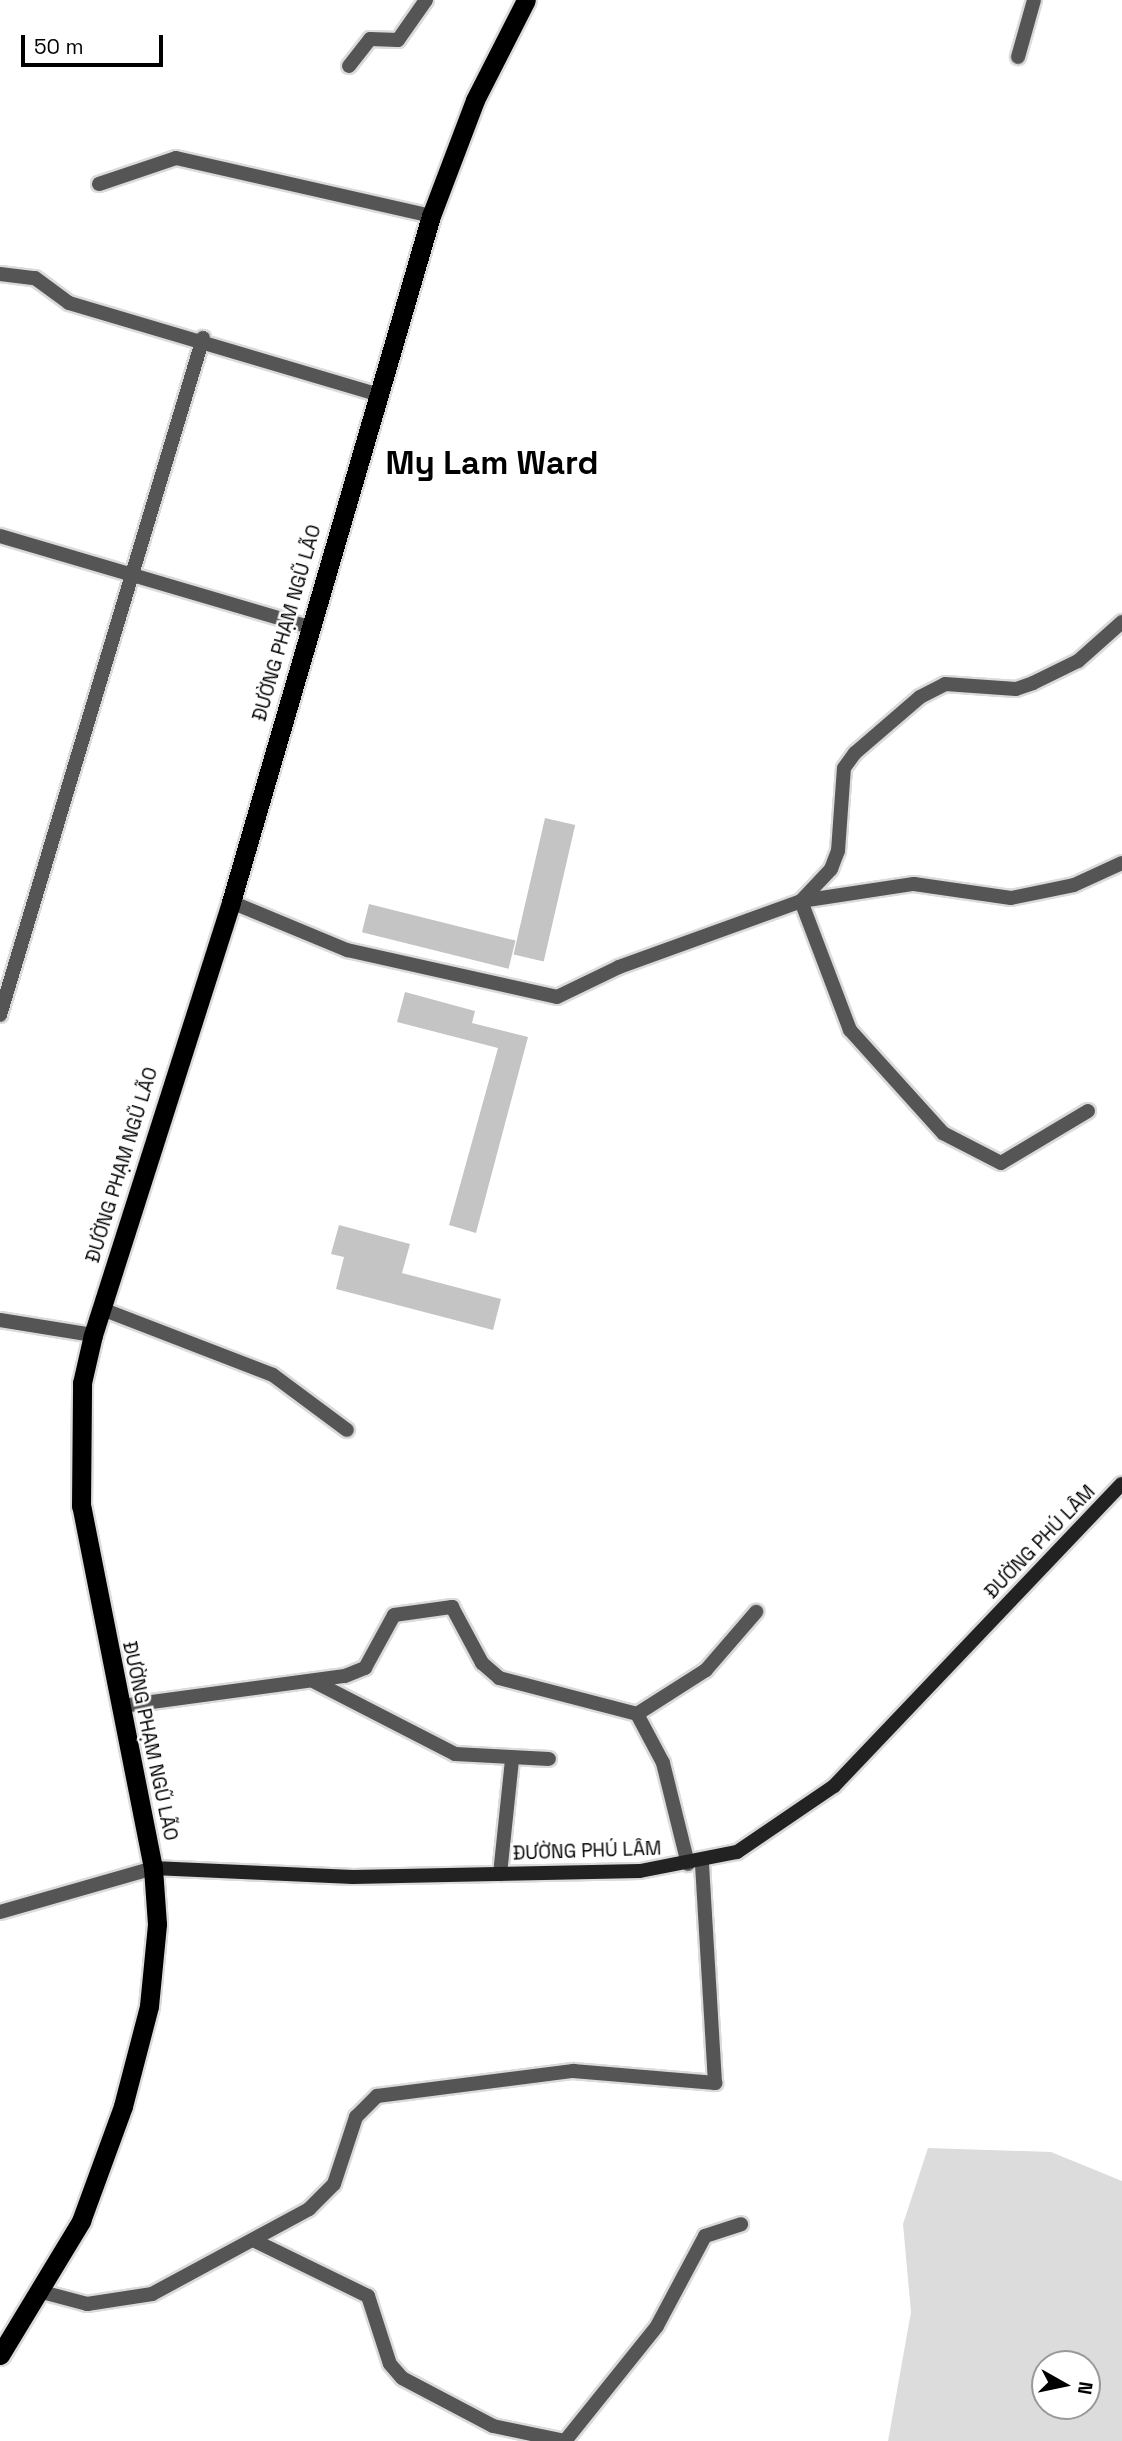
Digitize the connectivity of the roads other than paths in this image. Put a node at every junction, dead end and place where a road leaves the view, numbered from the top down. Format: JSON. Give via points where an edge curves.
{"nodes":[{"id":1,"x":426,"y":0,"type":"edge"},
{"id":2,"x":526,"y":0,"type":"edge"},
{"id":3,"x":1034,"y":0,"type":"edge"},
{"id":4,"x":1018,"y":57,"type":"dead end"},
{"id":5,"x":349,"y":66,"type":"dead end"},
{"id":6,"x":99,"y":184,"type":"dead end"},
{"id":7,"x":431,"y":216,"type":"junction"},
{"id":8,"x":0,"y":274,"type":"edge"},
{"id":9,"x":203,"y":338,"type":"junction"},
{"id":10,"x":376,"y":394,"type":"junction"},
{"id":11,"x":0,"y":536,"type":"edge"},
{"id":12,"x":129,"y":577,"type":"junction"},
{"id":13,"x":1122,"y":622,"type":"edge"},
{"id":14,"x":309,"y":627,"type":"junction"},
{"id":15,"x":1122,"y":863,"type":"edge"},
{"id":16,"x":801,"y":901,"type":"junction"},
{"id":17,"x":231,"y":902,"type":"junction"},
{"id":18,"x":0,"y":1015,"type":"edge"},
{"id":19,"x":1087,"y":1111,"type":"dead end"},
{"id":20,"x":102,"y":1309,"type":"junction"},
{"id":21,"x":0,"y":1320,"type":"edge"},
{"id":22,"x":93,"y":1335,"type":"junction"},
{"id":23,"x":347,"y":1430,"type":"dead end"},
{"id":24,"x":1122,"y":1484,"type":"edge"},
{"id":25,"x":756,"y":1612,"type":"dead end"},
{"id":26,"x":313,"y":1681,"type":"junction"},
{"id":27,"x":122,"y":1706,"type":"junction"},
{"id":28,"x":637,"y":1714,"type":"junction"},
{"id":29,"x":549,"y":1759,"type":"dead end"},
{"id":30,"x":512,"y":1760,"type":"junction"},
{"id":31,"x":695,"y":1863,"type":"junction"},
{"id":32,"x":153,"y":1868,"type":"junction"},
{"id":33,"x":500,"y":1874,"type":"junction"},
{"id":34,"x":0,"y":1912,"type":"edge"},
{"id":35,"x":741,"y":2224,"type":"dead end"},
{"id":36,"x":253,"y":2240,"type":"junction"},
{"id":37,"x":42,"y":2292,"type":"junction"},
{"id":38,"x":0,"y":2355,"type":"edge"},
{"id":39,"x":565,"y":2441,"type":"edge"}],
"edges":[{"from":1,"to":5,"type":"street","via":[[398,40],[370,40]]},
{"from":2,"to":7,"type":"highway","name":"ĐƯỜNG PHẠM NGŨ LÃO","via":[[475,100]]},
{"from":3,"to":4,"type":"street"},
{"from":6,"to":7,"type":"street","via":[[176,158]]},
{"from":7,"to":10,"type":"highway","name":"ĐƯỜNG PHẠM NGŨ LÃO"},
{"from":8,"to":9,"type":"street","via":[[35,278],[69,303]]},
{"from":9,"to":10,"type":"street"},
{"from":9,"to":12,"type":"street"},
{"from":10,"to":14,"type":"highway","name":"ĐƯỜNG PHẠM NGŨ LÃO"},
{"from":11,"to":12,"type":"street"},
{"from":12,"to":14,"type":"street"},
{"from":12,"to":18,"type":"street"},
{"from":13,"to":16,"type":"street","via":[[1078,661],[1016,689],[945,684],[920,697],[855,753],[844,768],[835,860]]},
{"from":14,"to":17,"type":"highway","name":"ĐƯỜNG PHẠM NGŨ LÃO"},
{"from":15,"to":16,"type":"street","via":[[1074,885],[1011,898],[914,884]]},
{"from":16,"to":17,"type":"street","via":[[619,967],[557,997],[347,950]]},
{"from":16,"to":19,"type":"street","via":[[850,1030],[943,1133],[1001,1163]]},
{"from":17,"to":20,"type":"highway","name":"ĐƯỜNG PHẠM NGŨ LÃO"},
{"from":20,"to":22,"type":"highway","name":"ĐƯỜNG PHẠM NGŨ LÃO"},
{"from":20,"to":23,"type":"street","via":[[273,1375]]},
{"from":21,"to":22,"type":"street"},
{"from":22,"to":27,"type":"highway","name":"ĐƯỜNG PHẠM NGŨ LÃO","via":[[82,1383],[82,1506]]},
{"from":24,"to":31,"type":"main road","name":"ĐƯỜNG PHÚ LÂM","via":[[834,1786],[781,1827],[737,1852]]},
{"from":25,"to":28,"type":"street","via":[[706,1670]]},
{"from":26,"to":27,"type":"street"},
{"from":26,"to":28,"type":"street","via":[[365,1668],[394,1615],[453,1607],[482,1663],[499,1678]]},
{"from":26,"to":30,"type":"street","via":[[455,1754]]},
{"from":27,"to":32,"type":"highway","name":"ĐƯỜNG PHẠM NGŨ LÃO"},
{"from":28,"to":31,"type":"street","via":[[663,1763]]},
{"from":29,"to":30,"type":"street"},
{"from":30,"to":33,"type":"street"},
{"from":31,"to":33,"type":"main road","name":"ĐƯỜNG PHÚ LÂM"},
{"from":31,"to":36,"type":"street","via":[[715,2083],[573,2071],[377,2096],[356,2117],[341,2169],[324,2197]]},
{"from":32,"to":33,"type":"main road","name":"ĐƯỜNG PHÚ LÂM","via":[[353,1877]]},
{"from":32,"to":34,"type":"street"},
{"from":32,"to":37,"type":"highway","name":"ĐƯỜNG PHẠM NGŨ LÃO","via":[[149,2006],[130,2081],[82,2221]]},
{"from":35,"to":39,"type":"street","via":[[705,2236],[657,2326]]},
{"from":36,"to":37,"type":"street","via":[[152,2294],[124,2302],[88,2304]]},
{"from":36,"to":39,"type":"street","via":[[368,2296],[390,2364],[402,2378],[494,2426]]},
{"from":37,"to":38,"type":"highway","name":"ĐƯỜNG PHẠM NGŨ LÃO"}]}
